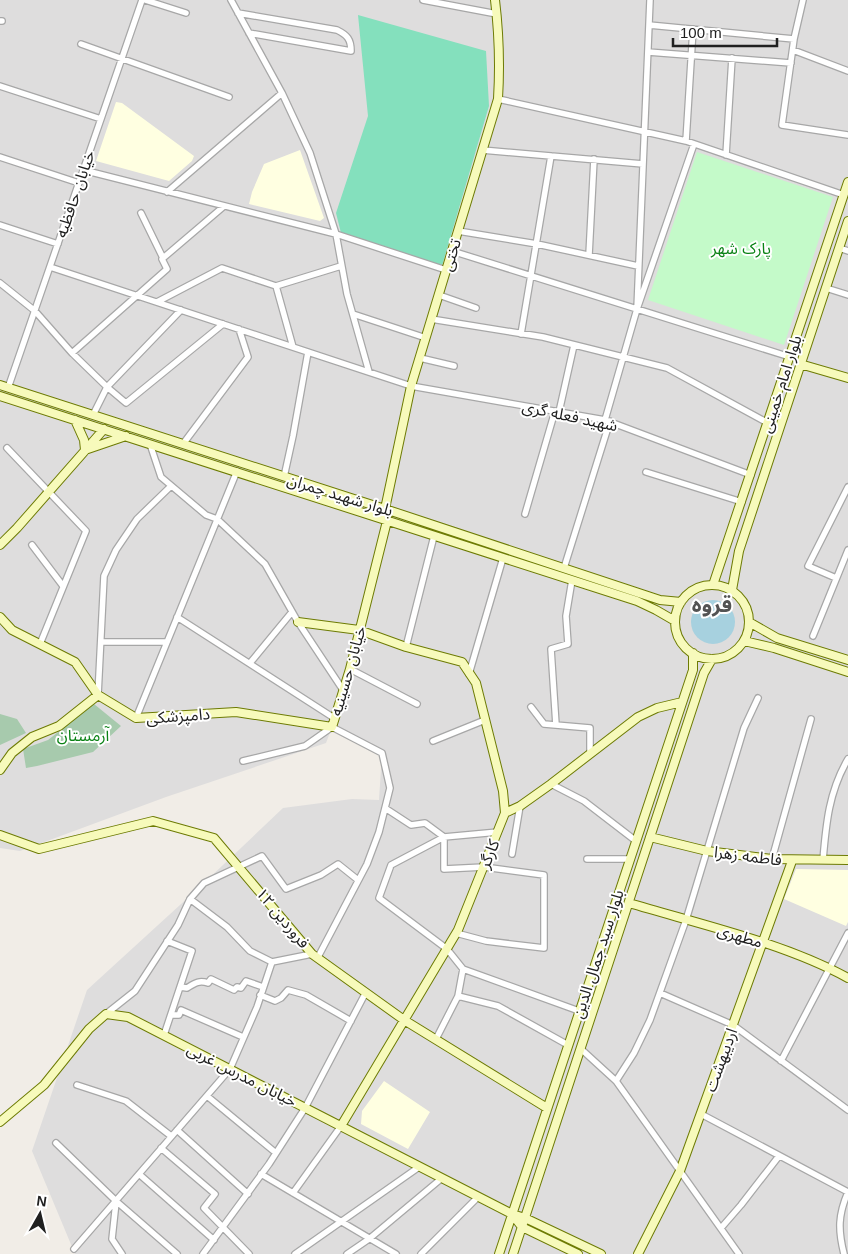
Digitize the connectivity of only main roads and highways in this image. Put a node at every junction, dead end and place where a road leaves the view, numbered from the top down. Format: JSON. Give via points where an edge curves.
{"nodes":[{"id":1,"x":495,"y":0,"type":"edge"},
{"id":2,"x":848,"y":182,"type":"edge"},
{"id":3,"x":848,"y":221,"type":"edge"},
{"id":4,"x":800,"y":364,"type":"junction"},
{"id":5,"x":848,"y":378,"type":"edge"},
{"id":6,"x":0,"y":385,"type":"edge"},
{"id":7,"x":0,"y":396,"type":"edge"},
{"id":8,"x":75,"y":420,"type":"junction"},
{"id":9,"x":104,"y":429,"type":"junction"},
{"id":10,"x":126,"y":436,"type":"junction"},
{"id":11,"x":86,"y":450,"type":"junction"},
{"id":12,"x":240,"y":462,"type":"junction"},
{"id":13,"x":236,"y":471,"type":"junction"},
{"id":14,"x":746,"y":490,"type":"junction"},
{"id":15,"x":758,"y":493,"type":"junction"},
{"id":16,"x":385,"y":509,"type":"junction"},
{"id":17,"x":387,"y":520,"type":"junction"},
{"id":18,"x":0,"y":545,"type":"edge"},
{"id":19,"x":713,"y":585,"type":"junction"},
{"id":20,"x":732,"y":590,"type":"junction"},
{"id":21,"x":681,"y":602,"type":"junction"},
{"id":22,"x":0,"y":617,"type":"edge"},
{"id":23,"x":675,"y":621,"type":"junction"},
{"id":24,"x":298,"y":622,"type":"road end"},
{"id":25,"x":749,"y":622,"type":"junction"},
{"id":26,"x":359,"y":630,"type":"junction"},
{"id":27,"x":744,"y":641,"type":"junction"},
{"id":28,"x":693,"y":653,"type":"junction"},
{"id":29,"x":712,"y":658,"type":"junction"},
{"id":30,"x":848,"y":660,"type":"edge"},
{"id":31,"x":848,"y":672,"type":"edge"},
{"id":32,"x":98,"y":695,"type":"junction"},
{"id":33,"x":682,"y":702,"type":"junction"},
{"id":34,"x":332,"y":727,"type":"joint"},
{"id":35,"x":0,"y":770,"type":"edge"},
{"id":36,"x":505,"y":813,"type":"junction"},
{"id":37,"x":0,"y":835,"type":"edge"},
{"id":38,"x":650,"y":837,"type":"junction"},
{"id":39,"x":848,"y":860,"type":"edge"},
{"id":40,"x":792,"y":861,"type":"junction"},
{"id":41,"x":629,"y":903,"type":"junction"},
{"id":42,"x":763,"y":943,"type":"junction"},
{"id":43,"x":591,"y":976,"type":"junction"},
{"id":44,"x":848,"y":978,"type":"edge"},
{"id":45,"x":603,"y":980,"type":"junction"},
{"id":46,"x":404,"y":1020,"type":"junction"},
{"id":47,"x":547,"y":1108,"type":"junction"},
{"id":48,"x":2,"y":1119,"type":"edge"},
{"id":49,"x":341,"y":1126,"type":"junction"},
{"id":50,"x":512,"y":1214,"type":"junction"},
{"id":51,"x":525,"y":1218,"type":"junction"},
{"id":52,"x":522,"y":1227,"type":"junction"},
{"id":53,"x":498,"y":1254,"type":"edge"},
{"id":54,"x":513,"y":1254,"type":"edge"},
{"id":55,"x":578,"y":1254,"type":"edge"},
{"id":56,"x":602,"y":1254,"type":"edge"},
{"id":57,"x":638,"y":1254,"type":"edge"}],
"edges":[{"from":1,"to":16,"type":"main road","name":"تختی","via":[[498,100],[411,386]]},
{"from":2,"to":14,"type":"main road","name":"بلوار امام خمینی"},
{"from":3,"to":4,"type":"main road","name":"بلوار امام خمینی"},
{"from":4,"to":5,"type":"main road"},
{"from":4,"to":15,"type":"main road","name":"بلوار امام خمینی"},
{"from":6,"to":12,"type":"main road","name":"بلوار شهید چمران"},
{"from":7,"to":8,"type":"main road","name":"بلوار شهید چمران"},
{"from":8,"to":9,"type":"main road","name":"بلوار شهید چمران"},
{"from":8,"to":11,"type":"main road"},
{"from":9,"to":10,"type":"main road","name":"بلوار شهید چمران"},
{"from":9,"to":11,"type":"main road"},
{"from":10,"to":11,"type":"main road"},
{"from":10,"to":13,"type":"main road","name":"بلوار شهید چمران"},
{"from":11,"to":18,"type":"main road"},
{"from":12,"to":13,"type":"main road"},
{"from":12,"to":16,"type":"main road","name":"بلوار شهید چمران"},
{"from":13,"to":17,"type":"main road","name":"بلوار شهید چمران"},
{"from":14,"to":15,"type":"main road"},
{"from":14,"to":19,"type":"main road","name":"بلوار امام خمینی"},
{"from":15,"to":20,"type":"main road","name":"بلوار امام خمینی","via":[[738,551]]},
{"from":16,"to":17,"type":"main road"},
{"from":16,"to":21,"type":"main road","name":"بلوار شهید چمران","via":[[660,600]]},
{"from":17,"to":23,"type":"main road","name":"بلوار شهید چمران","via":[[637,601]]},
{"from":17,"to":26,"type":"main road","name":"خیابان حسینیه"},
{"from":19,"to":20,"type":"main road"},
{"from":19,"to":21,"type":"main road","via":[[691,591]]},
{"from":20,"to":25,"type":"main road","via":[[745,604]]},
{"from":21,"to":23,"type":"main road"},
{"from":22,"to":32,"type":"main road","name":"دامپزشکی","via":[[12,630],[75,662]]},
{"from":23,"to":28,"type":"main road","via":[[678,636]]},
{"from":24,"to":26,"type":"main road","name":"کارگر"},
{"from":25,"to":27,"type":"main road"},
{"from":25,"to":30,"type":"main road","via":[[777,638]]},
{"from":26,"to":34,"type":"main road","name":"خیابان حسینیه"},
{"from":26,"to":36,"type":"main road","name":"کارگر","via":[[462,662],[476,683],[503,791]]},
{"from":27,"to":29,"type":"main road","via":[[730,654]]},
{"from":27,"to":31,"type":"main road"},
{"from":28,"to":29,"type":"main road"},
{"from":28,"to":33,"type":"main road","name":"بلوار سید جمال الدین","via":[[693,670]]},
{"from":29,"to":38,"type":"main road","name":"بلوار سید جمال الدین","via":[[704,673]]},
{"from":32,"to":34,"type":"main road","name":"دامپزشکی","via":[[136,718],[236,712]]},
{"from":32,"to":35,"type":"main road","via":[[59,726],[32,737],[12,752]]},
{"from":33,"to":36,"type":"main road","via":[[656,708],[638,717],[551,784]]},
{"from":33,"to":43,"type":"main road","name":"بلوار سید جمال الدین"},
{"from":36,"to":46,"type":"main road","name":"کارگر","via":[[456,933]]},
{"from":37,"to":46,"type":"main road","name":"۱۲ فروردین","via":[[39,849],[153,821],[214,838],[315,955]]},
{"from":38,"to":40,"type":"main road","name":"فاطمه زهرا","via":[[708,851]]},
{"from":38,"to":41,"type":"main road","name":"بلوار سید جمال الدین"},
{"from":39,"to":40,"type":"main road","name":"فاطمه زهرا"},
{"from":40,"to":42,"type":"main road","name":"اردیبهشت"},
{"from":41,"to":42,"type":"main road","name":"مطهری"},
{"from":41,"to":45,"type":"main road","name":"بلوار سید جمال الدین"},
{"from":42,"to":44,"type":"main road","name":"مطهری"},
{"from":42,"to":57,"type":"main road","name":"اردیبهشت","via":[[680,1171]]},
{"from":43,"to":45,"type":"main road"},
{"from":43,"to":47,"type":"main road","name":"بلوار سید جمال الدین"},
{"from":45,"to":51,"type":"main road","name":"بلوار سید جمال الدین"},
{"from":46,"to":47,"type":"main road","name":"۱۲ فروردین"},
{"from":46,"to":49,"type":"main road","name":"کارگر"},
{"from":47,"to":50,"type":"main road","name":"بلوار سید جمال الدین"},
{"from":48,"to":49,"type":"main road","name":"خیابان مدرس غربی","via":[[44,1085],[89,1029],[106,1014],[128,1017]]},
{"from":49,"to":50,"type":"main road","name":"خیابان مدرس غربی"},
{"from":50,"to":51,"type":"main road","name":"خیابان مدرس غربی"},
{"from":50,"to":52,"type":"main road"},
{"from":50,"to":53,"type":"main road","name":"بلوار سید جمال الدین"},
{"from":51,"to":52,"type":"main road","name":"بلوار سید جمال الدین"},
{"from":51,"to":56,"type":"main road","name":"خیابان مدرس غربی"},
{"from":52,"to":54,"type":"main road","name":"بلوار سید جمال الدین"},
{"from":52,"to":55,"type":"main road"}]}
